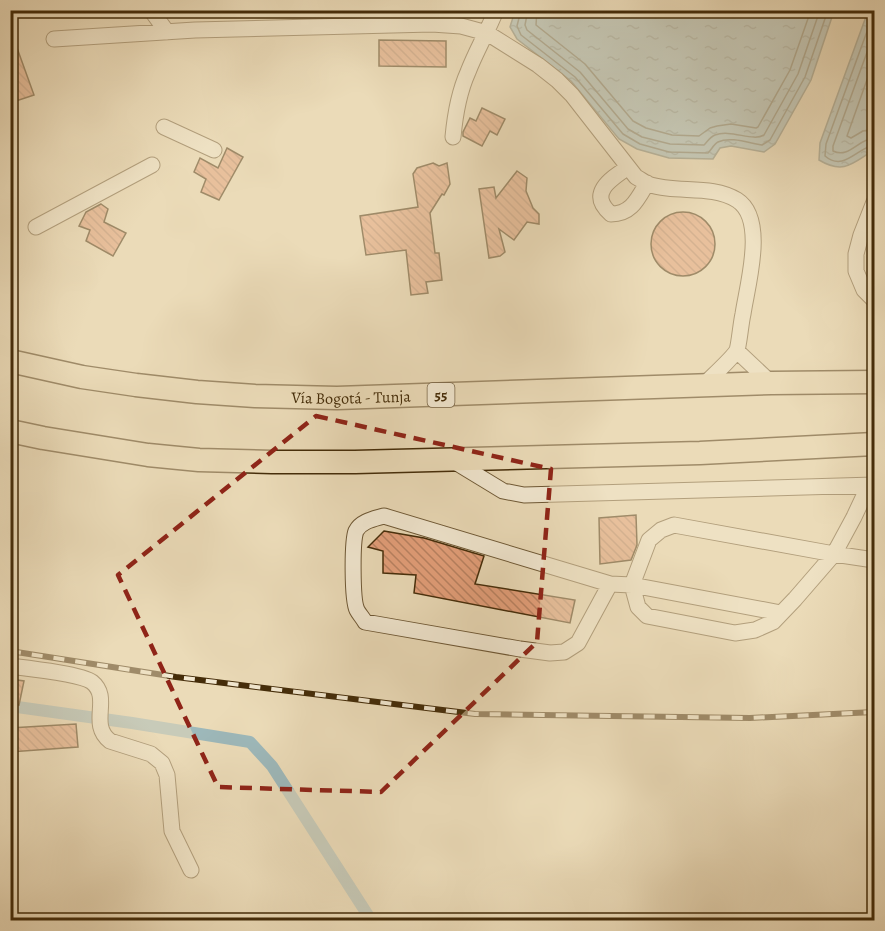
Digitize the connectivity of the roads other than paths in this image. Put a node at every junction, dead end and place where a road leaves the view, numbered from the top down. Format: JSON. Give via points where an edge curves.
{"nodes":[{"id":1,"x":151,"y":10,"type":"edge"},
{"id":2,"x":496,"y":10,"type":"edge"},
{"id":3,"x":167,"y":32,"type":"junction"},
{"id":4,"x":487,"y":33,"type":"junction"},
{"id":5,"x":54,"y":39,"type":"dead end"},
{"id":6,"x":164,"y":127,"type":"dead end"},
{"id":7,"x":453,"y":137,"type":"dead end"},
{"id":8,"x":214,"y":150,"type":"dead end"},
{"id":9,"x":152,"y":165,"type":"dead end"},
{"id":10,"x":627,"y":168,"type":"junction"},
{"id":11,"x":647,"y":183,"type":"junction"},
{"id":12,"x":874,"y":202,"type":"edge"},
{"id":13,"x":36,"y":227,"type":"dead end"},
{"id":14,"x":874,"y":300,"type":"edge"},
{"id":15,"x":737,"y":351,"type":"junction"},
{"id":16,"x":10,"y":361,"type":"edge"},
{"id":17,"x":874,"y":382,"type":"edge"},
{"id":18,"x":771,"y":383,"type":"junction"},
{"id":19,"x":702,"y":387,"type":"junction"},
{"id":20,"x":10,"y":431,"type":"edge"},
{"id":21,"x":874,"y":444,"type":"edge"},
{"id":22,"x":450,"y":459,"type":"junction"},
{"id":23,"x":872,"y":485,"type":"edge"},
{"id":24,"x":834,"y":554,"type":"junction"},
{"id":25,"x":874,"y":560,"type":"edge"},
{"id":26,"x":610,"y":584,"type":"junction"},
{"id":27,"x":632,"y":585,"type":"junction"},
{"id":28,"x":781,"y":613,"type":"junction"},
{"id":29,"x":10,"y":666,"type":"edge"},
{"id":30,"x":191,"y":870,"type":"dead end"}],
"edges":[{"from":1,"to":3,"type":"street"},
{"from":2,"to":4,"type":"street"},
{"from":3,"to":4,"type":"street","via":[[432,24]]},
{"from":3,"to":5,"type":"street"},
{"from":4,"to":7,"type":"street","via":[[467,74],[455,114]]},
{"from":4,"to":10,"type":"street","via":[[557,80]]},
{"from":6,"to":8,"type":"street"},
{"from":9,"to":13,"type":"street"},
{"from":10,"to":11,"type":"street"},
{"from":10,"to":11,"type":"street","via":[[608,181],[602,191],[600,199],[611,214],[629,210]]},
{"from":11,"to":15,"type":"street","via":[[728,195],[741,202],[748,214],[754,249]]},
{"from":12,"to":14,"type":"street","via":[[856,254],[856,271],[864,290]]},
{"from":15,"to":18,"type":"street"},
{"from":15,"to":19,"type":"street"},
{"from":16,"to":19,"type":"highway","name":"Vía Bogotá - Tunja","number":"55","via":[[136,385],[255,396],[337,398]]},
{"from":17,"to":18,"type":"highway","name":"Vía Bogotá - Tunja","number":"55"},
{"from":18,"to":19,"type":"highway","name":"Vía Bogotá - Tunja","number":"55"},
{"from":20,"to":22,"type":"highway","via":[[199,460]]},
{"from":21,"to":22,"type":"highway"},
{"from":22,"to":23,"type":"street","via":[[503,491],[524,495]]},
{"from":23,"to":24,"type":"street"},
{"from":24,"to":25,"type":"street"},
{"from":24,"to":27,"type":"street","via":[[674,525],[649,540]]},
{"from":24,"to":28,"type":"street"},
{"from":26,"to":26,"type":"street","via":[[384,516],[363,524],[356,532],[354,596],[365,622],[520,649],[564,652],[578,643]]},
{"from":26,"to":27,"type":"street"},
{"from":27,"to":28,"type":"street"},
{"from":27,"to":28,"type":"street","via":[[638,607],[647,616],[735,633],[755,630]]},
{"from":29,"to":30,"type":"street","via":[[78,676],[92,682],[101,694],[101,732],[110,741],[151,754],[162,763],[167,775],[172,831]]}]}
